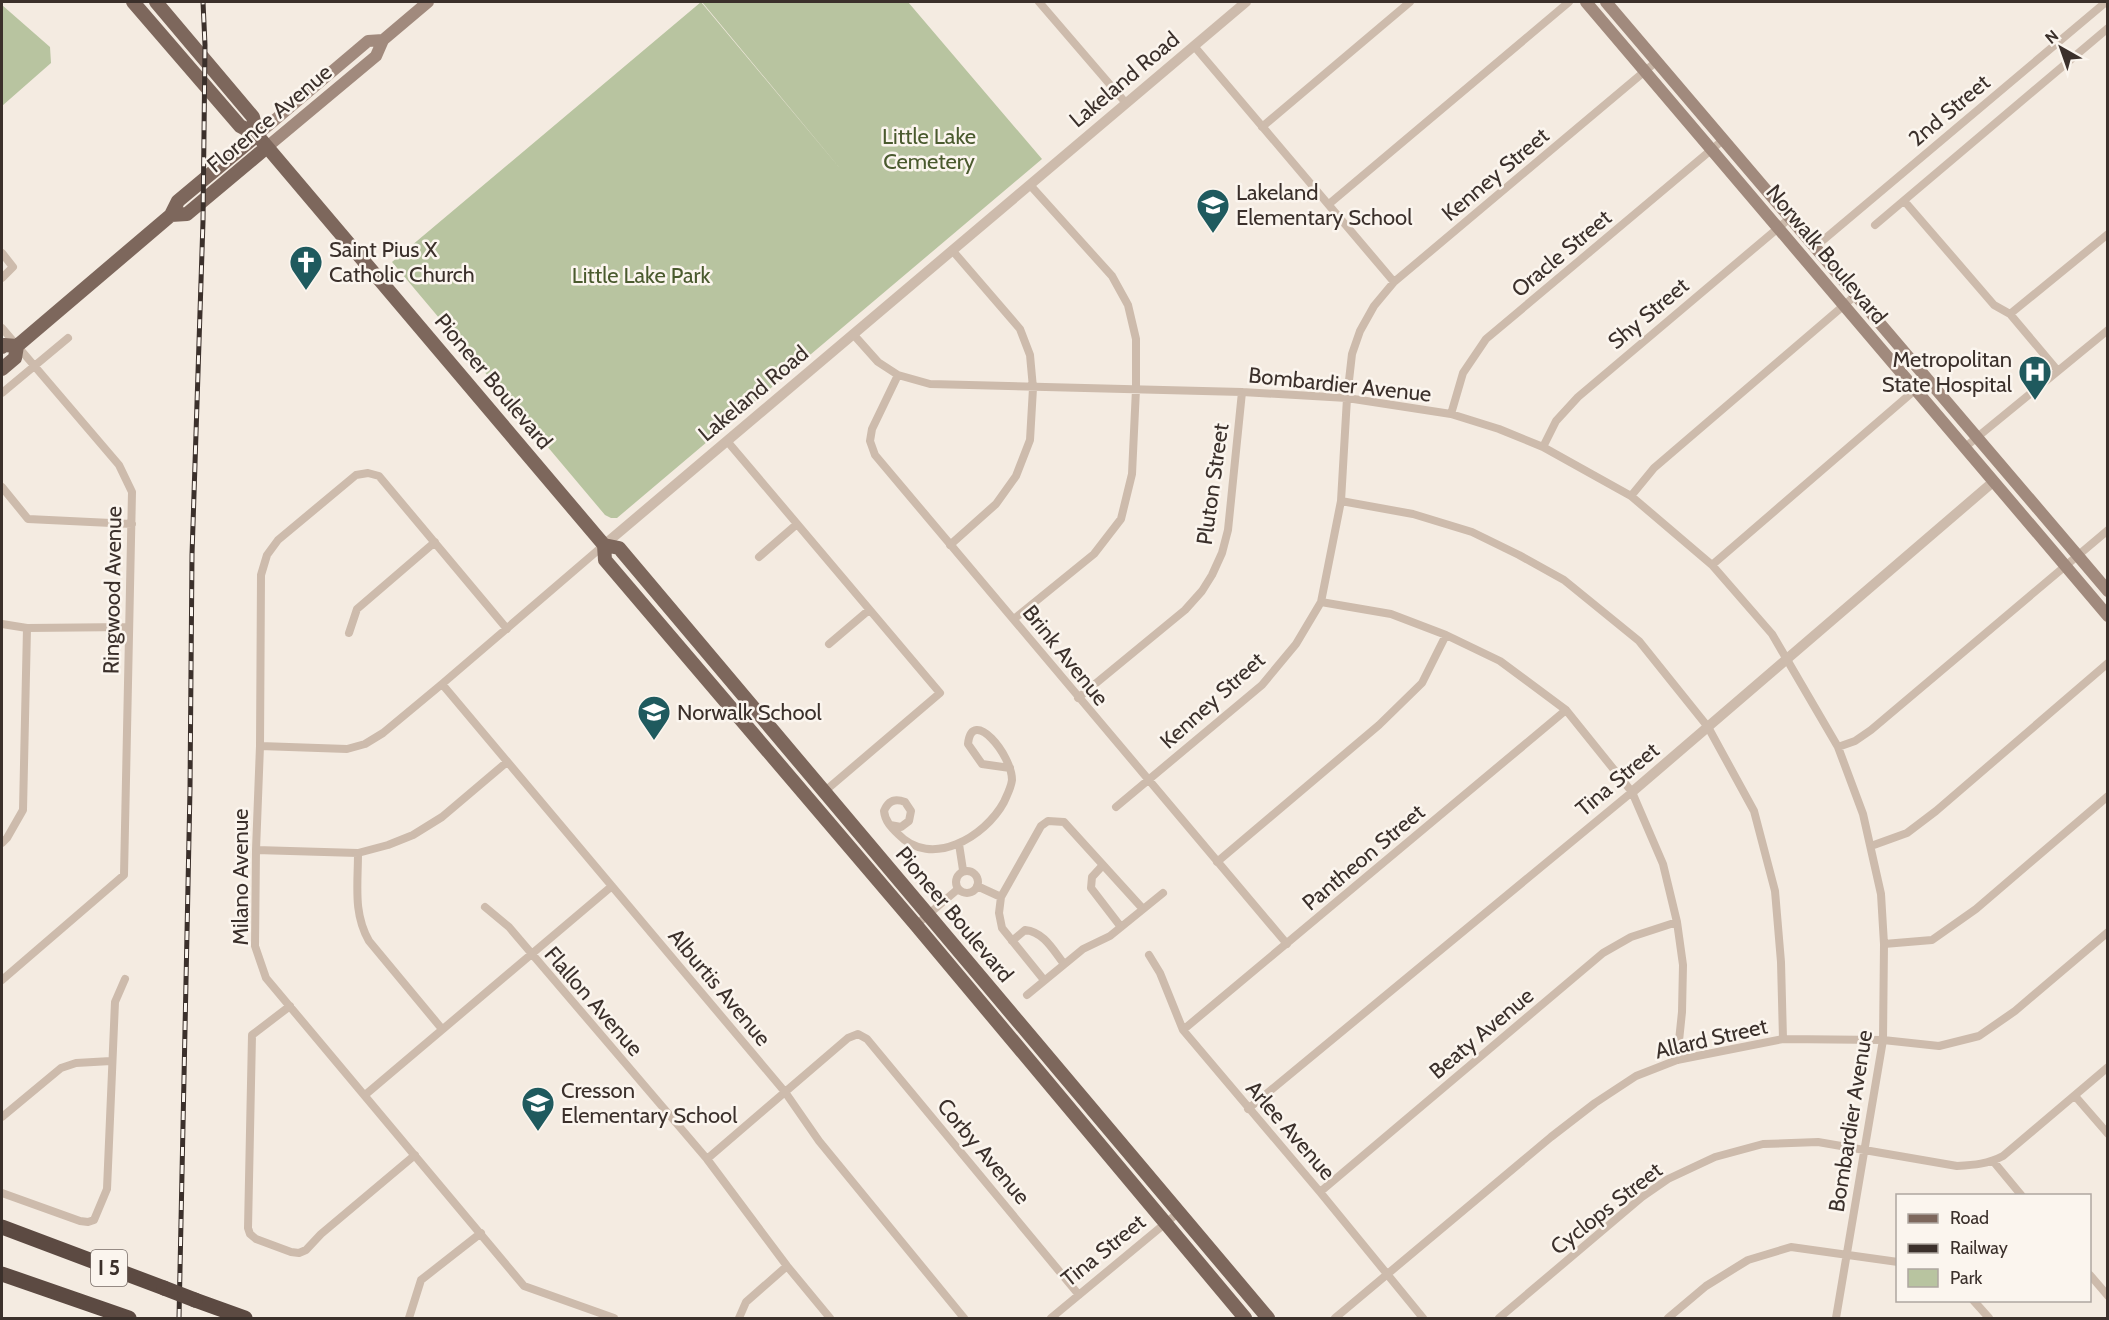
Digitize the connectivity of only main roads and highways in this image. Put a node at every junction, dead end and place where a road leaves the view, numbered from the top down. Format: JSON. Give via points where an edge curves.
{"nodes":[{"id":1,"x":133,"y":2,"type":"edge"},
{"id":2,"x":156,"y":2,"type":"edge"},
{"id":3,"x":428,"y":2,"type":"edge"},
{"id":4,"x":1586,"y":2,"type":"edge"},
{"id":5,"x":1606,"y":2,"type":"edge"},
{"id":6,"x":383,"y":40,"type":"junction"},
{"id":7,"x":257,"y":135,"type":"junction"},
{"id":8,"x":267,"y":147,"type":"junction"},
{"id":9,"x":171,"y":215,"type":"junction"},
{"id":10,"x":17,"y":346,"type":"junction"},
{"id":11,"x":2,"y":347,"type":"edge"},
{"id":12,"x":2,"y":369,"type":"edge"},
{"id":13,"x":604,"y":545,"type":"junction"},
{"id":14,"x":2108,"y":591,"type":"edge"},
{"id":15,"x":2108,"y":616,"type":"edge"},
{"id":16,"x":2,"y":1227,"type":"edge"},
{"id":17,"x":2,"y":1274,"type":"edge"},
{"id":18,"x":129,"y":1318,"type":"edge"},
{"id":19,"x":245,"y":1318,"type":"edge"},
{"id":20,"x":1245,"y":1318,"type":"edge"},
{"id":21,"x":1268,"y":1318,"type":"edge"}],
"edges":[{"from":1,"to":7,"type":"main road","name":"Pioneer Boulevard","via":[[240,126]]},
{"from":2,"to":7,"type":"main road","name":"Pioneer Boulevard","via":[[253,117]]},
{"from":3,"to":6,"type":"main road","name":"Florence Avenue"},
{"from":4,"to":15,"type":"main road","name":"Norwalk Boulevard"},
{"from":5,"to":14,"type":"main road","name":"Norwalk Boulevard"},
{"from":6,"to":7,"type":"main road","name":"Florence Avenue","via":[[368,41]]},
{"from":6,"to":8,"type":"main road","name":"Florence Avenue","via":[[376,56]]},
{"from":7,"to":8,"type":"main road","name":"Pioneer Boulevard"},
{"from":7,"to":9,"type":"main road","name":"Florence Avenue","via":[[178,201]]},
{"from":8,"to":9,"type":"main road","name":"Florence Avenue","via":[[187,214]]},
{"from":8,"to":13,"type":"main road","name":"Pioneer Boulevard"},
{"from":9,"to":10,"type":"main road","name":"Florence Avenue"},
{"from":10,"to":11,"type":"main road"},
{"from":10,"to":12,"type":"main road","name":"Florence Avenue","via":[[15,358]]},
{"from":13,"to":20,"type":"main road","name":"Pioneer Boulevard","via":[[605,560]]},
{"from":13,"to":21,"type":"main road","name":"Pioneer Boulevard","via":[[620,549]]},
{"from":16,"to":19,"type":"highway","number":"I 5","bridge":true},
{"from":17,"to":18,"type":"highway","number":"I 5"}]}
